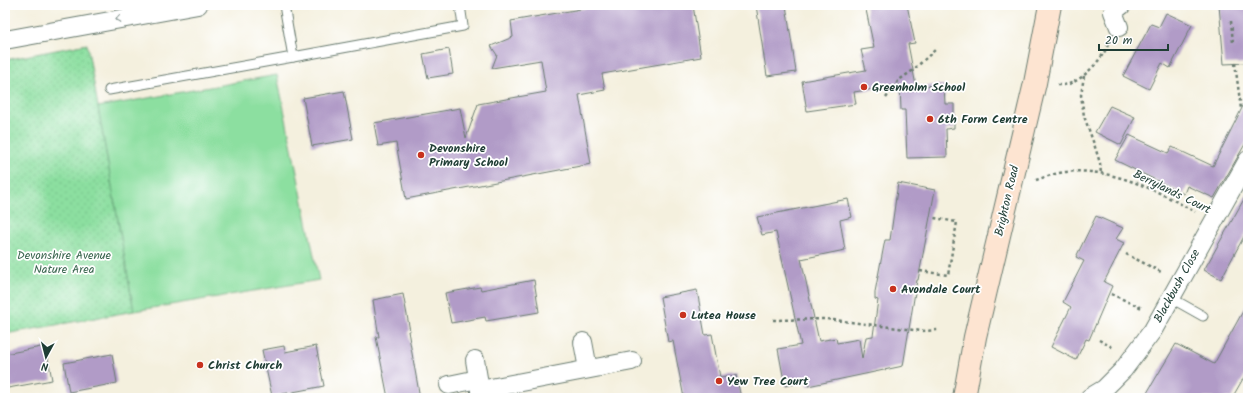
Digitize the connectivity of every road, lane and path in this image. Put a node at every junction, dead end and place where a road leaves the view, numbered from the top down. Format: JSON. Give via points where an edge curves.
{"nodes":[{"id":1,"x":198,"y":5,"type":"edge"},
{"id":2,"x":284,"y":5,"type":"edge"},
{"id":3,"x":460,"y":5,"type":"edge"},
{"id":4,"x":1050,"y":5,"type":"edge"},
{"id":5,"x":1122,"y":5,"type":"edge"},
{"id":6,"x":1231,"y":21,"type":"dead end"},
{"id":7,"x":1120,"y":27,"type":"joint"},
{"id":8,"x":5,"y":40,"type":"edge"},
{"id":9,"x":1233,"y":43,"type":"dead end"},
{"id":10,"x":936,"y":49,"type":"dead end"},
{"id":11,"x":293,"y":57,"type":"junction"},
{"id":12,"x":1235,"y":63,"type":"dead end"},
{"id":13,"x":1084,"y":76,"type":"junction"},
{"id":14,"x":1035,"y":83,"type":"junction"},
{"id":15,"x":109,"y":90,"type":"dead end"},
{"id":16,"x":886,"y":98,"type":"dead end"},
{"id":17,"x":1241,"y":109,"type":"dead end"},
{"id":18,"x":1248,"y":160,"type":"edge"},
{"id":19,"x":1101,"y":174,"type":"junction"},
{"id":20,"x":1008,"y":195,"type":"junction"},
{"id":21,"x":934,"y":218,"type":"dead end"},
{"id":22,"x":1213,"y":223,"type":"junction"},
{"id":23,"x":1126,"y":254,"type":"dead end"},
{"id":24,"x":920,"y":271,"type":"dead end"},
{"id":25,"x":1180,"y":281,"type":"junction"},
{"id":26,"x":1111,"y":294,"type":"dead end"},
{"id":27,"x":1171,"y":298,"type":"junction"},
{"id":28,"x":1203,"y":316,"type":"dead end"},
{"id":29,"x":1160,"y":317,"type":"junction"},
{"id":30,"x":773,"y":320,"type":"dead end"},
{"id":31,"x":939,"y":330,"type":"dead end"},
{"id":32,"x":583,"y":342,"type":"dead end"},
{"id":33,"x":475,"y":360,"type":"dead end"},
{"id":34,"x":632,"y":361,"type":"dead end"},
{"id":35,"x":588,"y":369,"type":"junction"},
{"id":36,"x":449,"y":385,"type":"dead end"},
{"id":37,"x":480,"y":389,"type":"edge"},
{"id":38,"x":964,"y":398,"type":"edge"},
{"id":39,"x":1089,"y":398,"type":"edge"}],
"edges":[{"from":1,"to":8,"type":"street","one_way":true},
{"from":2,"to":11,"type":"lane"},
{"from":3,"to":11,"type":"lane","via":[[463,26]]},
{"from":4,"to":14,"type":"main road","name":"Brighton Road"},
{"from":5,"to":7,"type":"street","via":[[1113,12]]},
{"from":6,"to":9,"type":"path"},
{"from":7,"to":13,"type":"path","via":[[1113,33],[1098,62]]},
{"from":10,"to":16,"type":"path","via":[[899,80]]},
{"from":11,"to":15,"type":"lane"},
{"from":12,"to":17,"type":"path"},
{"from":13,"to":14,"type":"path","via":[[1069,84],[1049,86]]},
{"from":13,"to":19,"type":"path","via":[[1081,95],[1084,116]]},
{"from":14,"to":20,"type":"main road","name":"Brighton Road"},
{"from":18,"to":22,"type":"street","name":"Blackbush Close"},
{"from":19,"to":20,"type":"path","name":"Berrylands Court","via":[[1063,172],[1037,180]]},
{"from":19,"to":22,"type":"path","name":"Berrylands Court","via":[[1144,186],[1182,204]]},
{"from":20,"to":38,"type":"main road","name":"Brighton Road","via":[[975,337]]},
{"from":21,"to":24,"type":"path","via":[[957,222],[948,275]]},
{"from":22,"to":25,"type":"street","name":"Blackbush Close"},
{"from":23,"to":25,"type":"path"},
{"from":25,"to":27,"type":"street","name":"Blackbush Close"},
{"from":26,"to":29,"type":"path"},
{"from":27,"to":28,"type":"lane"},
{"from":27,"to":29,"type":"street","name":"Blackbush Close"},
{"from":29,"to":39,"type":"street","name":"Blackbush Close","via":[[1123,370],[1104,389]]},
{"from":30,"to":31,"type":"path","via":[[826,319],[922,331]]},
{"from":32,"to":35,"type":"street"},
{"from":33,"to":37,"type":"street"},
{"from":34,"to":35,"type":"street"},
{"from":35,"to":37,"type":"street"},
{"from":36,"to":37,"type":"street"}]}
